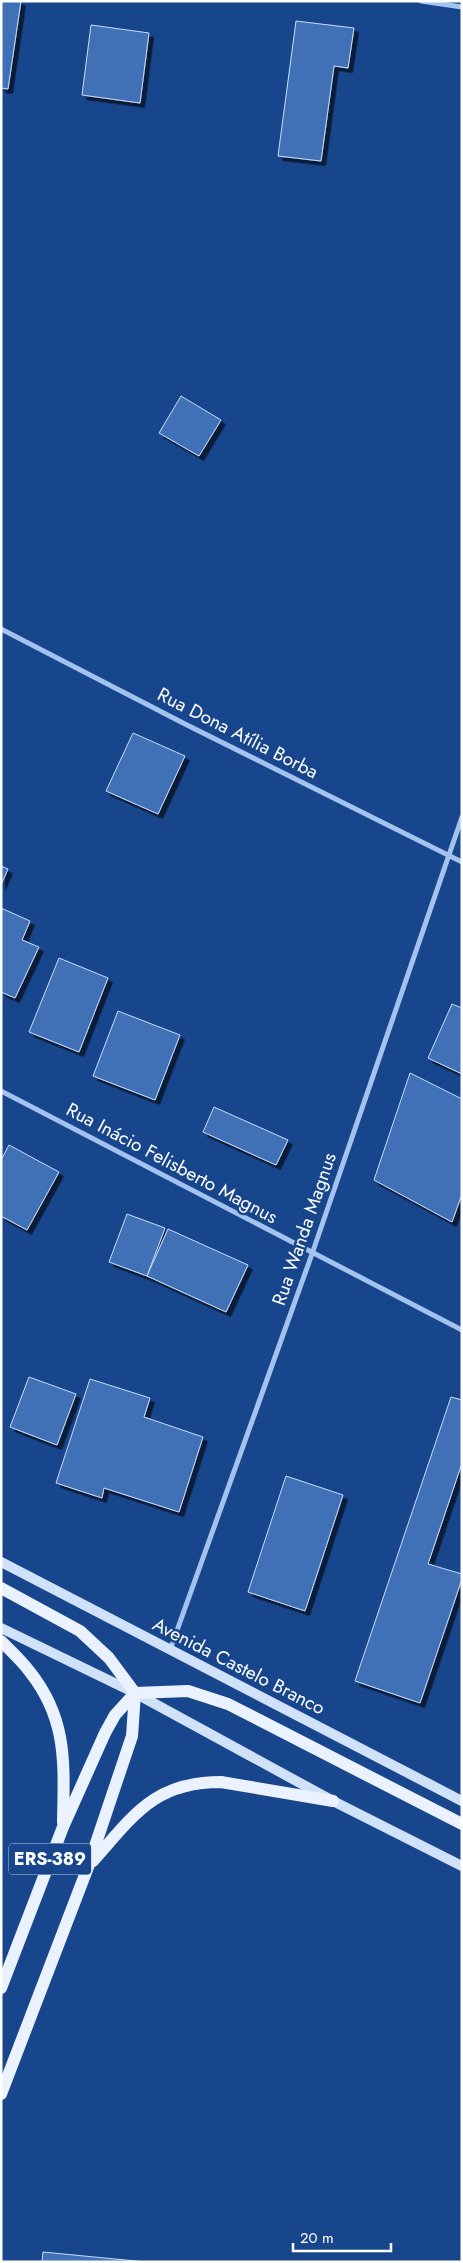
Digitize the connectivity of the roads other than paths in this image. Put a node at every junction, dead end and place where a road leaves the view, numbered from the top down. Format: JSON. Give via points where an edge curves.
{"nodes":[{"id":1,"x":421,"y":1,"type":"edge"},
{"id":2,"x":462,"y":7,"type":"edge"},
{"id":3,"x":1,"y":629,"type":"edge"},
{"id":4,"x":462,"y":817,"type":"edge"},
{"id":5,"x":449,"y":855,"type":"junction"},
{"id":6,"x":462,"y":862,"type":"edge"},
{"id":7,"x":1,"y":1091,"type":"edge"},
{"id":8,"x":312,"y":1254,"type":"junction"},
{"id":9,"x":462,"y":1330,"type":"edge"},
{"id":10,"x":1,"y":1562,"type":"edge"},
{"id":11,"x":1,"y":1588,"type":"edge"},
{"id":12,"x":1,"y":1628,"type":"edge"},
{"id":13,"x":1,"y":1641,"type":"edge"},
{"id":14,"x":170,"y":1650,"type":"junction"},
{"id":15,"x":135,"y":1693,"type":"junction"},
{"id":16,"x":333,"y":1801,"type":"junction"},
{"id":17,"x":462,"y":1801,"type":"edge"},
{"id":18,"x":462,"y":1824,"type":"edge"},
{"id":19,"x":63,"y":1827,"type":"junction"},
{"id":20,"x":462,"y":1866,"type":"edge"},
{"id":21,"x":88,"y":1867,"type":"junction"},
{"id":22,"x":1,"y":1988,"type":"edge"},
{"id":23,"x":1,"y":2094,"type":"edge"}],
"edges":[{"from":1,"to":2,"type":"street"},
{"from":3,"to":5,"type":"street","name":"Rua Dona Atília Borba"},
{"from":4,"to":5,"type":"street","name":"Rua Wanda Magnus"},
{"from":5,"to":6,"type":"street","name":"Rua Dona Atília Borba"},
{"from":5,"to":8,"type":"street","name":"Rua Wanda Magnus"},
{"from":7,"to":8,"type":"street","name":"Rua Inácio Felisberto Magnus"},
{"from":8,"to":9,"type":"street","name":"Rua Inácio Felisberto Magnus"},
{"from":8,"to":14,"type":"street","name":"Rua Wanda Magnus"},
{"from":10,"to":14,"type":"main road","name":"Avenida Castelo Branco"},
{"from":11,"to":15,"type":"main road","via":[[80,1631],[109,1658]]},
{"from":12,"to":15,"type":"main road"},
{"from":13,"to":19,"type":"main road","via":[[30,1672],[55,1716],[62,1739],[64,1763]]},
{"from":14,"to":17,"type":"main road","name":"Avenida Castelo Branco"},
{"from":15,"to":16,"type":"main road"},
{"from":15,"to":18,"type":"main road","via":[[188,1691],[228,1704]]},
{"from":15,"to":19,"type":"main road","number":"ERS-389","via":[[115,1715],[105,1733]]},
{"from":15,"to":21,"type":"main road","number":"ERS-389","via":[[132,1736]]},
{"from":16,"to":20,"type":"main road"},
{"from":16,"to":21,"type":"main road","via":[[222,1782],[182,1786],[142,1806]]},
{"from":19,"to":22,"type":"main road","number":"ERS-389"},
{"from":21,"to":23,"type":"main road","number":"ERS-389"}]}
